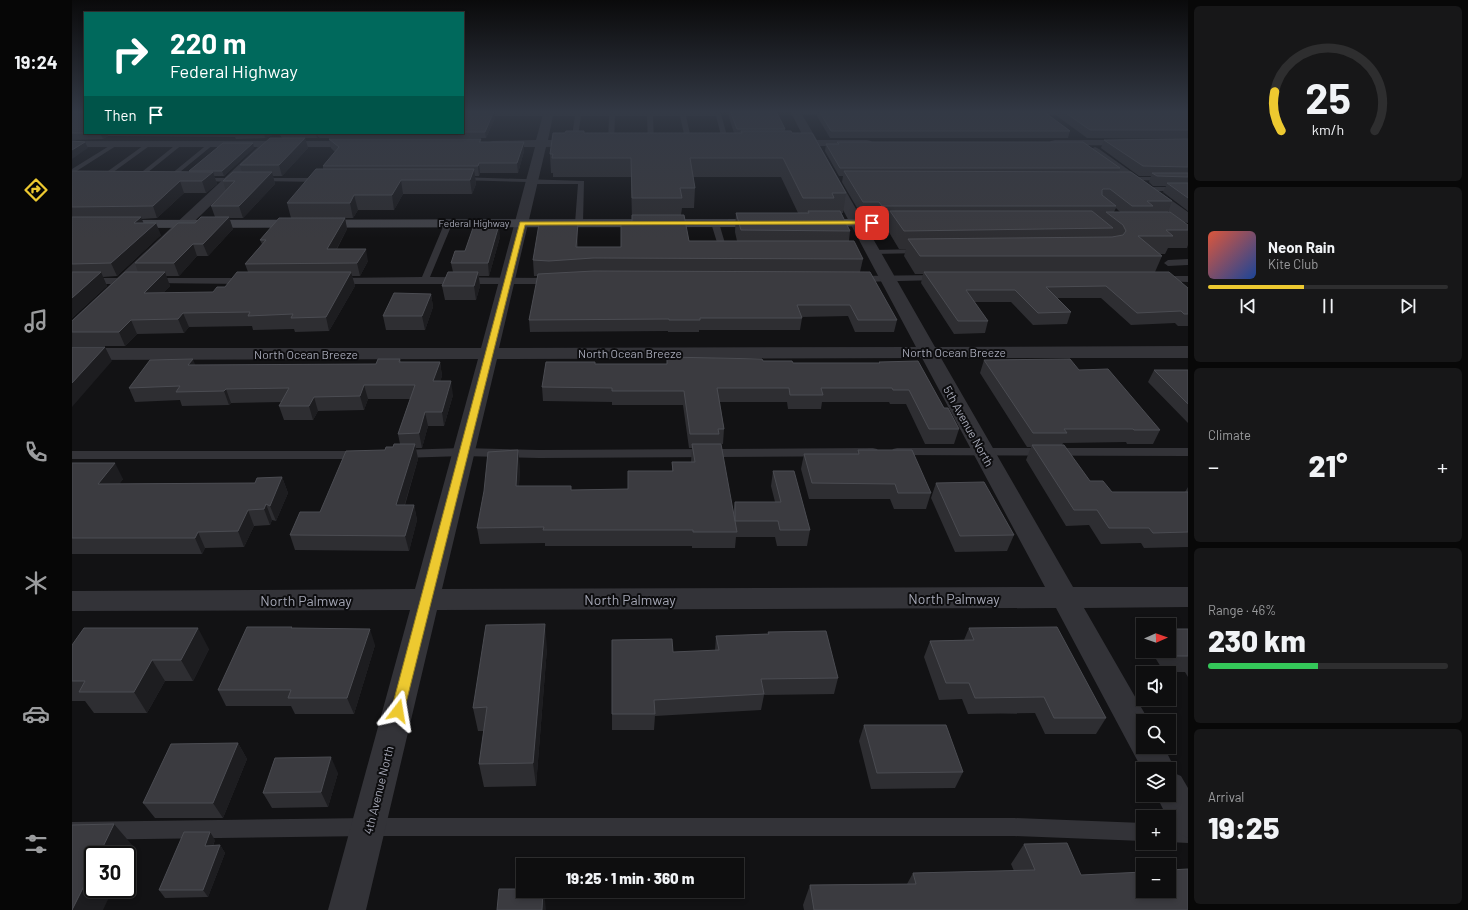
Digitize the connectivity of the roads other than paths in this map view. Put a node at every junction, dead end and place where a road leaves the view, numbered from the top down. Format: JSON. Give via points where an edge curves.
{"nodes":[{"id":1,"x":101,"y":153,"type":"edge"},
{"id":2,"x":135,"y":153,"type":"edge"},
{"id":3,"x":167,"y":153,"type":"edge"},
{"id":4,"x":199,"y":153,"type":"edge"},
{"id":5,"x":262,"y":153,"type":"edge"},
{"id":6,"x":539,"y":153,"type":"edge"},
{"id":7,"x":820,"y":153,"type":"edge"},
{"id":8,"x":1098,"y":153,"type":"edge"},
{"id":9,"x":72,"y":172,"type":"edge"},
{"id":10,"x":448,"y":179,"type":"edge"},
{"id":11,"x":1117,"y":179,"type":"edge"},
{"id":12,"x":1133,"y":179,"type":"junction"},
{"id":13,"x":1188,"y":179,"type":"edge"},
{"id":14,"x":113,"y":180,"type":"edge"},
{"id":15,"x":148,"y":180,"type":"edge"},
{"id":16,"x":242,"y":180,"type":"junction"},
{"id":17,"x":333,"y":180,"type":"edge"},
{"id":18,"x":532,"y":181,"type":"junction"},
{"id":19,"x":1147,"y":189,"type":"junction"},
{"id":20,"x":1188,"y":189,"type":"edge"},
{"id":21,"x":1188,"y":219,"type":"edge"},
{"id":22,"x":522,"y":223,"type":"junction"},
{"id":23,"x":579,"y":223,"type":"junction"},
{"id":24,"x":715,"y":223,"type":"junction"},
{"id":25,"x":778,"y":223,"type":"edge"},
{"id":26,"x":802,"y":223,"type":"edge"},
{"id":27,"x":857,"y":223,"type":"junction"},
{"id":28,"x":928,"y":223,"type":"edge"},
{"id":29,"x":1172,"y":223,"type":"edge"},
{"id":30,"x":1188,"y":223,"type":"edge"},
{"id":31,"x":72,"y":224,"type":"edge"},
{"id":32,"x":183,"y":224,"type":"junction"},
{"id":33,"x":448,"y":224,"type":"junction"},
{"id":34,"x":932,"y":251,"type":"edge"},
{"id":35,"x":739,"y":252,"type":"edge"},
{"id":36,"x":869,"y":252,"type":"junction"},
{"id":37,"x":1188,"y":262,"type":"edge"},
{"id":38,"x":1168,"y":263,"type":"dead end"},
{"id":39,"x":887,"y":278,"type":"junction"},
{"id":40,"x":950,"y":278,"type":"edge"},
{"id":41,"x":850,"y":279,"type":"edge"},
{"id":42,"x":1151,"y":279,"type":"edge"},
{"id":43,"x":1188,"y":279,"type":"edge"},
{"id":44,"x":124,"y":280,"type":"junction"},
{"id":45,"x":329,"y":280,"type":"edge"},
{"id":46,"x":425,"y":280,"type":"junction"},
{"id":47,"x":507,"y":280,"type":"junction"},
{"id":48,"x":564,"y":280,"type":"edge"},
{"id":49,"x":72,"y":281,"type":"edge"},
{"id":50,"x":257,"y":281,"type":"edge"},
{"id":51,"x":72,"y":330,"type":"edge"},
{"id":52,"x":928,"y":352,"type":"junction"},
{"id":53,"x":1188,"y":352,"type":"edge"},
{"id":54,"x":488,"y":353,"type":"junction"},
{"id":55,"x":72,"y":354,"type":"edge"},
{"id":56,"x":463,"y":452,"type":"junction"},
{"id":57,"x":983,"y":452,"type":"junction"},
{"id":58,"x":1188,"y":452,"type":"edge"},
{"id":59,"x":371,"y":454,"type":"edge"},
{"id":60,"x":386,"y":454,"type":"edge"},
{"id":61,"x":72,"y":455,"type":"edge"},
{"id":62,"x":1064,"y":598,"type":"junction"},
{"id":63,"x":1188,"y":598,"type":"edge"},
{"id":64,"x":426,"y":600,"type":"junction"},
{"id":65,"x":72,"y":601,"type":"edge"},
{"id":66,"x":1136,"y":727,"type":"edge"},
{"id":67,"x":1176,"y":800,"type":"edge"},
{"id":68,"x":1188,"y":822,"type":"edge"},
{"id":69,"x":368,"y":827,"type":"junction"},
{"id":70,"x":72,"y":831,"type":"edge"},
{"id":71,"x":1136,"y":832,"type":"edge"},
{"id":72,"x":1176,"y":833,"type":"edge"},
{"id":73,"x":1188,"y":834,"type":"edge"},
{"id":74,"x":347,"y":910,"type":"edge"}],
"edges":[{"from":1,"to":9,"type":"lane"},
{"from":2,"to":14,"type":"lane","via":[[95,180]]},
{"from":3,"to":15,"type":"lane","via":[[131,180]]},
{"from":4,"to":16,"type":"lane","via":[[164,180]]},
{"from":5,"to":16,"type":"street"},
{"from":6,"to":18,"type":"street","name":"4th Avenue North"},
{"from":7,"to":27,"type":"street","name":"5th Avenue North","via":[[836,179]]},
{"from":8,"to":12,"type":"street"},
{"from":10,"to":18,"type":"lane"},
{"from":11,"to":12,"type":"lane"},
{"from":12,"to":13,"type":"lane"},
{"from":12,"to":19,"type":"street"},
{"from":16,"to":17,"type":"lane"},
{"from":16,"to":32,"type":"street"},
{"from":18,"to":22,"type":"street","name":"4th Avenue North"},
{"from":18,"to":23,"type":"lane","via":[[582,182]]},
{"from":19,"to":20,"type":"lane"},
{"from":19,"to":21,"type":"street"},
{"from":22,"to":23,"type":"main road","name":"Federal Highway"},
{"from":22,"to":33,"type":"main road","name":"Federal Highway"},
{"from":22,"to":47,"type":"street","name":"4th Avenue North"},
{"from":23,"to":24,"type":"main road","name":"Federal Highway"},
{"from":24,"to":25,"type":"main road","name":"Federal Highway"},
{"from":24,"to":35,"type":"lane","via":[[724,252]]},
{"from":26,"to":27,"type":"main road"},
{"from":27,"to":28,"type":"main road"},
{"from":27,"to":36,"type":"street","name":"5th Avenue North"},
{"from":29,"to":30,"type":"main road"},
{"from":31,"to":32,"type":"main road","name":"Federal Highway"},
{"from":32,"to":33,"type":"main road","name":"Federal Highway"},
{"from":32,"to":44,"type":"street"},
{"from":33,"to":46,"type":"lane"},
{"from":34,"to":36,"type":"lane"},
{"from":36,"to":39,"type":"street","name":"5th Avenue North"},
{"from":37,"to":38,"type":"lane"},
{"from":39,"to":40,"type":"lane"},
{"from":39,"to":41,"type":"lane"},
{"from":39,"to":52,"type":"street","name":"5th Avenue North"},
{"from":42,"to":43,"type":"lane"},
{"from":44,"to":49,"type":"lane"},
{"from":44,"to":50,"type":"lane"},
{"from":44,"to":51,"type":"street"},
{"from":45,"to":46,"type":"lane"},
{"from":46,"to":47,"type":"lane"},
{"from":47,"to":48,"type":"lane"},
{"from":47,"to":54,"type":"street","name":"4th Avenue North"},
{"from":52,"to":53,"type":"street","name":"North Ocean Breeze"},
{"from":52,"to":54,"type":"street","name":"North Ocean Breeze"},
{"from":52,"to":57,"type":"street","name":"5th Avenue North"},
{"from":54,"to":55,"type":"street","name":"North Ocean Breeze"},
{"from":54,"to":56,"type":"street","name":"4th Avenue North"},
{"from":56,"to":57,"type":"lane"},
{"from":56,"to":60,"type":"lane"},
{"from":56,"to":64,"type":"street","name":"4th Avenue North"},
{"from":57,"to":58,"type":"lane"},
{"from":57,"to":62,"type":"street","name":"5th Avenue North"},
{"from":59,"to":61,"type":"lane"},
{"from":62,"to":63,"type":"street","name":"North Palmway"},
{"from":62,"to":64,"type":"street","name":"North Palmway"},
{"from":62,"to":66,"type":"street","name":"5th Avenue North"},
{"from":64,"to":65,"type":"street","name":"North Palmway"},
{"from":64,"to":69,"type":"street","name":"4th Avenue North"},
{"from":67,"to":68,"type":"street"},
{"from":69,"to":70,"type":"lane"},
{"from":69,"to":71,"type":"lane","via":[[1014,827]]},
{"from":69,"to":74,"type":"street","name":"4th Avenue North"},
{"from":72,"to":73,"type":"lane"}]}
